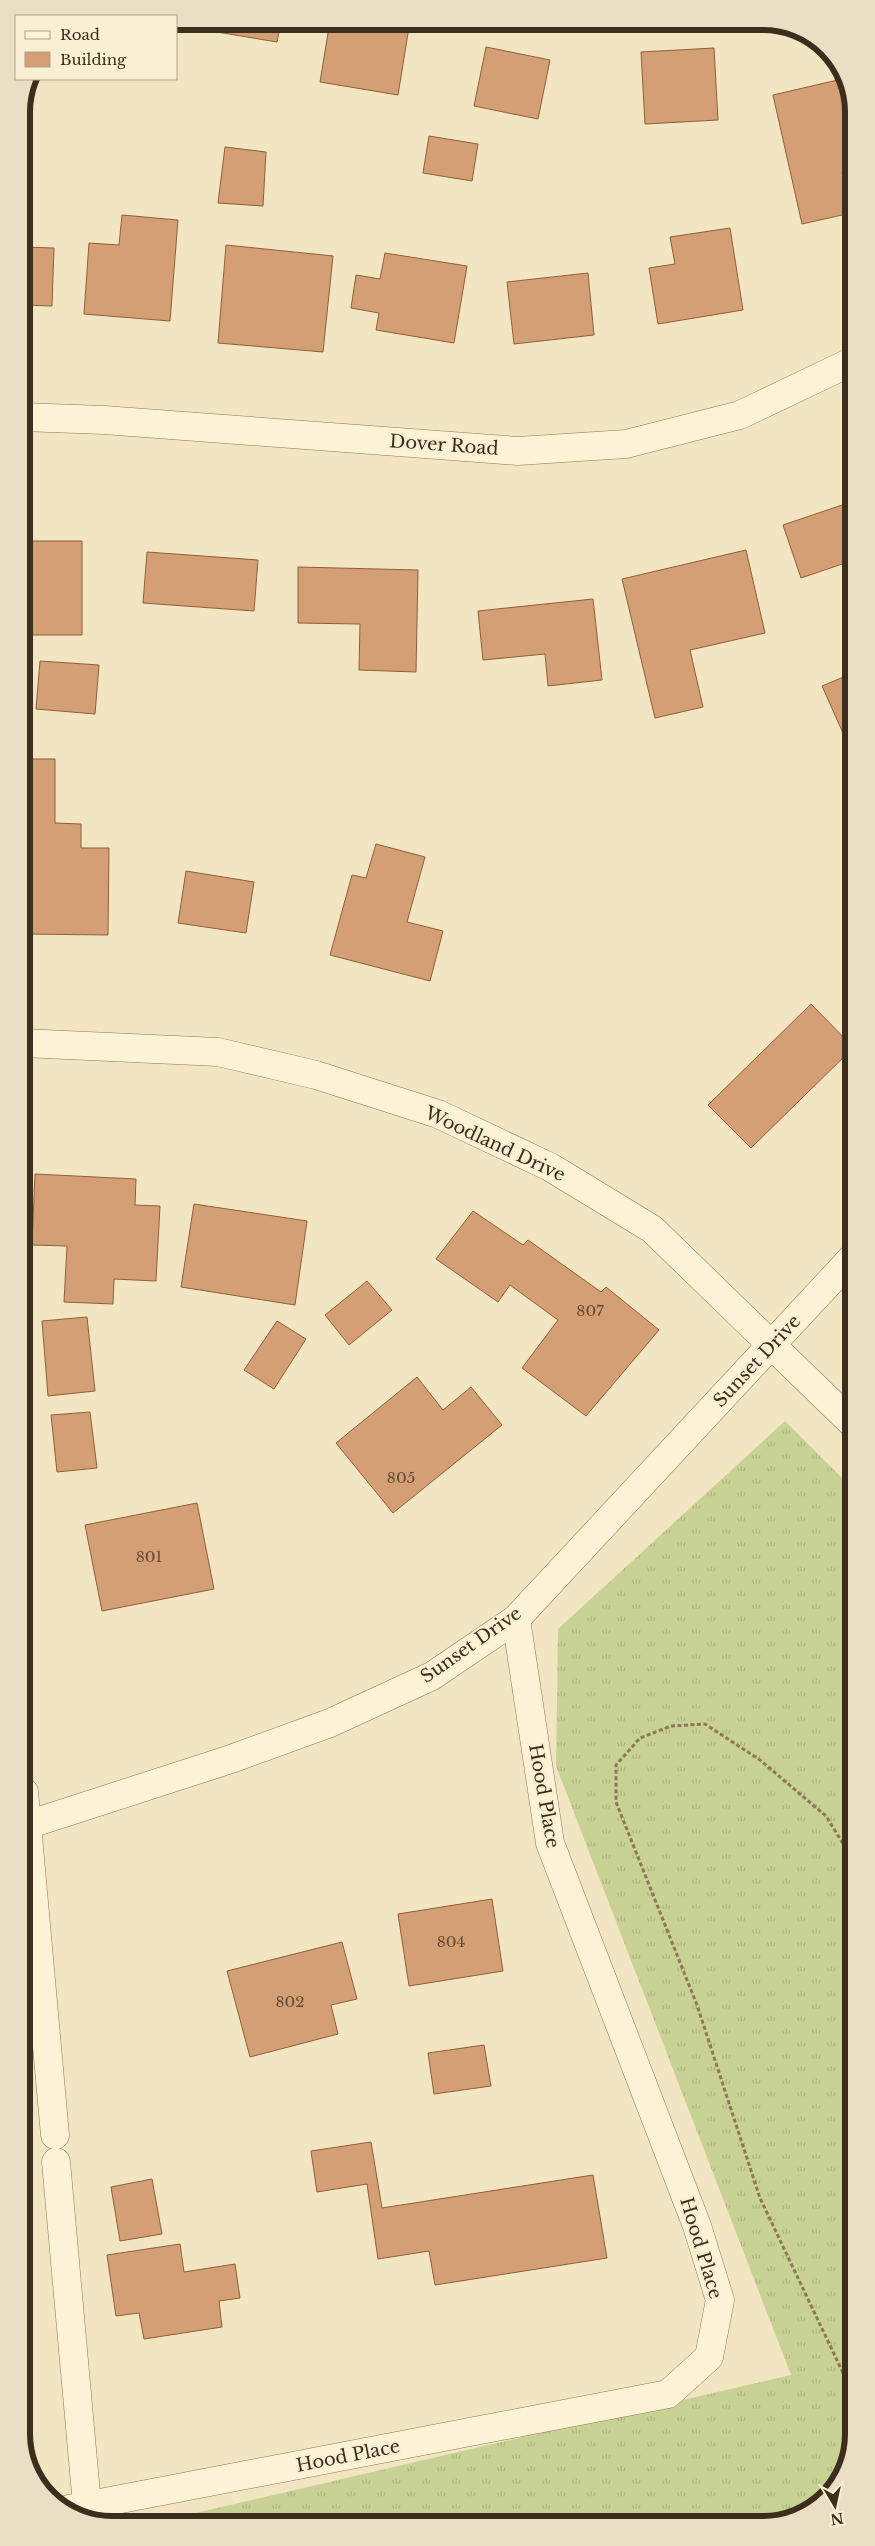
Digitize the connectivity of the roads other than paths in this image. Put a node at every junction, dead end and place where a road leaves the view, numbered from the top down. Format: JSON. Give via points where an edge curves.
{"nodes":[{"id":1,"x":845,"y":365,"type":"edge"},
{"id":2,"x":30,"y":417,"type":"edge"},
{"id":3,"x":30,"y":1044,"type":"edge"},
{"id":4,"x":845,"y":1266,"type":"edge"},
{"id":5,"x":773,"y":1345,"type":"junction"},
{"id":6,"x":845,"y":1416,"type":"edge"},
{"id":7,"x":516,"y":1619,"type":"junction"},
{"id":8,"x":30,"y":1823,"type":"edge"},
{"id":9,"x":30,"y":1877,"type":"edge"},
{"id":10,"x":55,"y":2135,"type":"dead end"},
{"id":11,"x":56,"y":2162,"type":"dead end"},
{"id":12,"x":78,"y":2507,"type":"edge"}],
"edges":[{"from":1,"to":2,"type":"street","name":"Dover Road","via":[[740,415],[626,444],[518,451]]},
{"from":3,"to":5,"type":"street","name":"Woodland Drive","via":[[218,1052],[316,1075],[438,1114],[550,1167],[652,1229]]},
{"from":4,"to":5,"type":"street","name":"Sunset Drive"},
{"from":5,"to":6,"type":"street","name":"Woodland Drive"},
{"from":5,"to":7,"type":"street","name":"Sunset Drive"},
{"from":7,"to":8,"type":"street","name":"Sunset Drive","via":[[432,1676],[330,1722],[230,1759]]},
{"from":7,"to":12,"type":"street","name":"Hood Place","via":[[550,1843],[697,2226],[720,2300],[709,2357],[668,2394]]},
{"from":9,"to":10,"type":"street"},
{"from":11,"to":12,"type":"street"}]}
